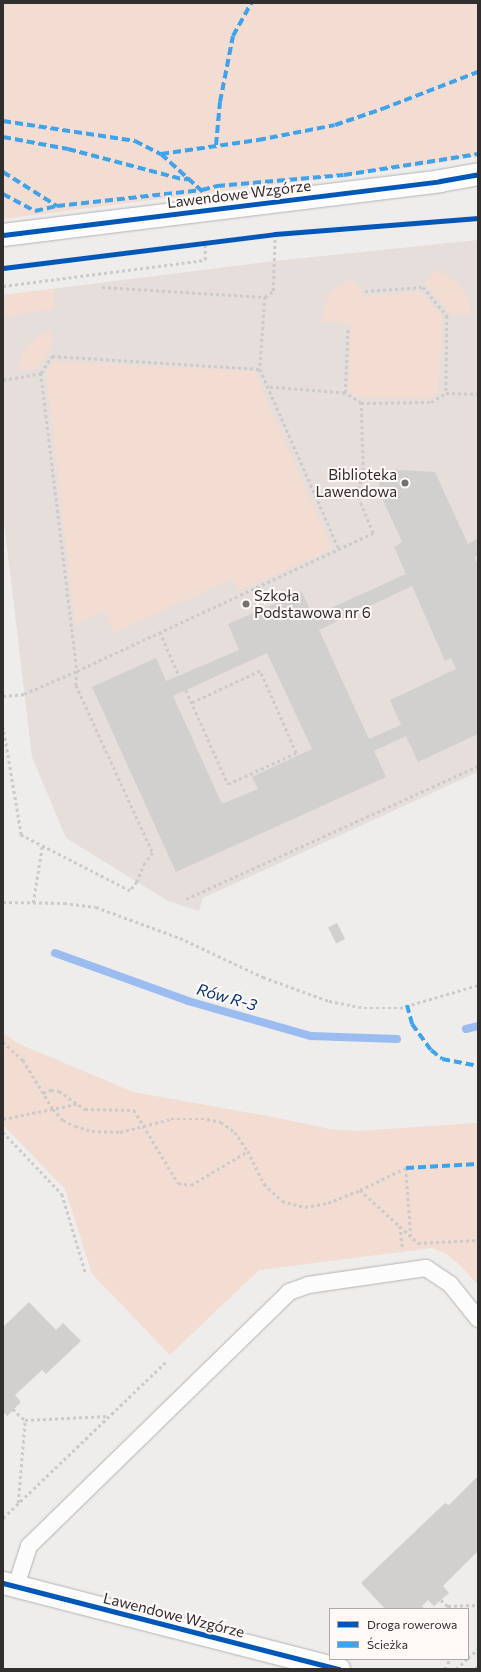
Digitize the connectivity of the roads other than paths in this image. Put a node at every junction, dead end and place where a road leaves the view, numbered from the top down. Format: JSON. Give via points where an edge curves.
{"nodes":[{"id":1,"x":478,"y":174,"type":"edge"},
{"id":2,"x":3,"y":235,"type":"edge"},
{"id":3,"x":478,"y":1318,"type":"edge"},
{"id":4,"x":9,"y":1585,"type":"edge"},
{"id":5,"x":339,"y":1669,"type":"edge"}],
"edges":[{"from":1,"to":2,"type":"street","name":"Lawendowe Wzgórze","via":[[440,181]]},
{"from":3,"to":4,"type":"lane","via":[[450,1284],[426,1268],[308,1285],[289,1292],[29,1546]]},
{"from":4,"to":5,"type":"street","name":"Lawendowe Wzgórze"}]}
